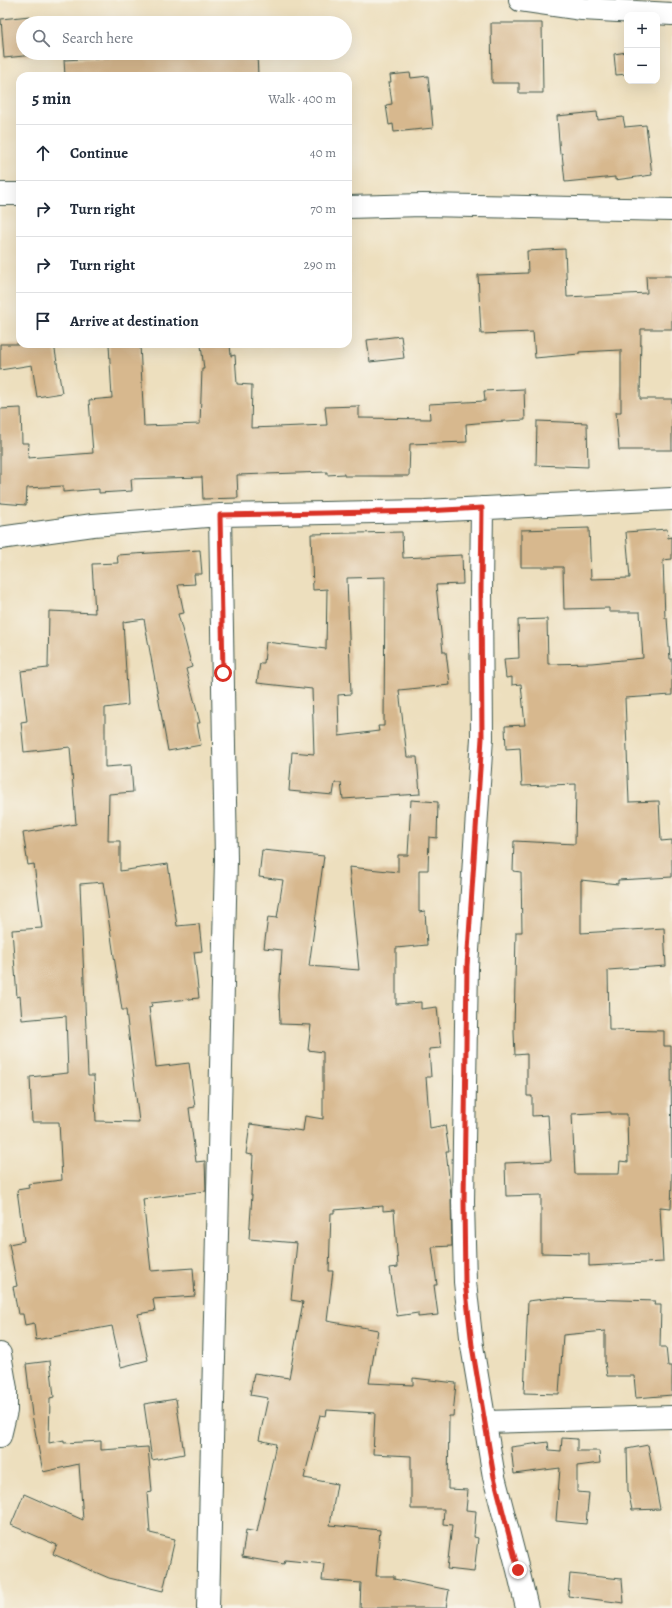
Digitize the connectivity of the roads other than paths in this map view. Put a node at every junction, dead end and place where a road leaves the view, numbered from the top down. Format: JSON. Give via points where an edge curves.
{"nodes":[{"id":1,"x":520,"y":0,"type":"edge"},
{"id":2,"x":672,"y":14,"type":"edge"},
{"id":3,"x":0,"y":194,"type":"edge"},
{"id":4,"x":16,"y":194,"type":"edge"},
{"id":5,"x":352,"y":207,"type":"edge"},
{"id":6,"x":672,"y":210,"type":"edge"},
{"id":7,"x":672,"y":499,"type":"edge"},
{"id":8,"x":482,"y":508,"type":"junction"},
{"id":9,"x":220,"y":515,"type":"junction"},
{"id":10,"x":0,"y":538,"type":"edge"},
{"id":11,"x":0,"y":1354,"type":"edge"},
{"id":12,"x":672,"y":1417,"type":"edge"},
{"id":13,"x":484,"y":1422,"type":"junction"},
{"id":14,"x":0,"y":1436,"type":"edge"},
{"id":15,"x":208,"y":1608,"type":"edge"},
{"id":16,"x":526,"y":1608,"type":"edge"}],
"edges":[{"from":1,"to":2,"type":"street","via":[[582,9]]},
{"from":3,"to":4,"type":"street"},
{"from":5,"to":6,"type":"street","via":[[424,205]]},
{"from":7,"to":8,"type":"street"},
{"from":8,"to":9,"type":"street"},
{"from":8,"to":13,"type":"street","via":[[482,738],[467,966],[464,1202],[465,1282]]},
{"from":9,"to":10,"type":"street","via":[[93,525]]},
{"from":9,"to":15,"type":"street","via":[[226,859]]},
{"from":11,"to":14,"type":"street","via":[[6,1389],[6,1411]]},
{"from":12,"to":13,"type":"street"},
{"from":13,"to":16,"type":"street","via":[[494,1477]]}]}
